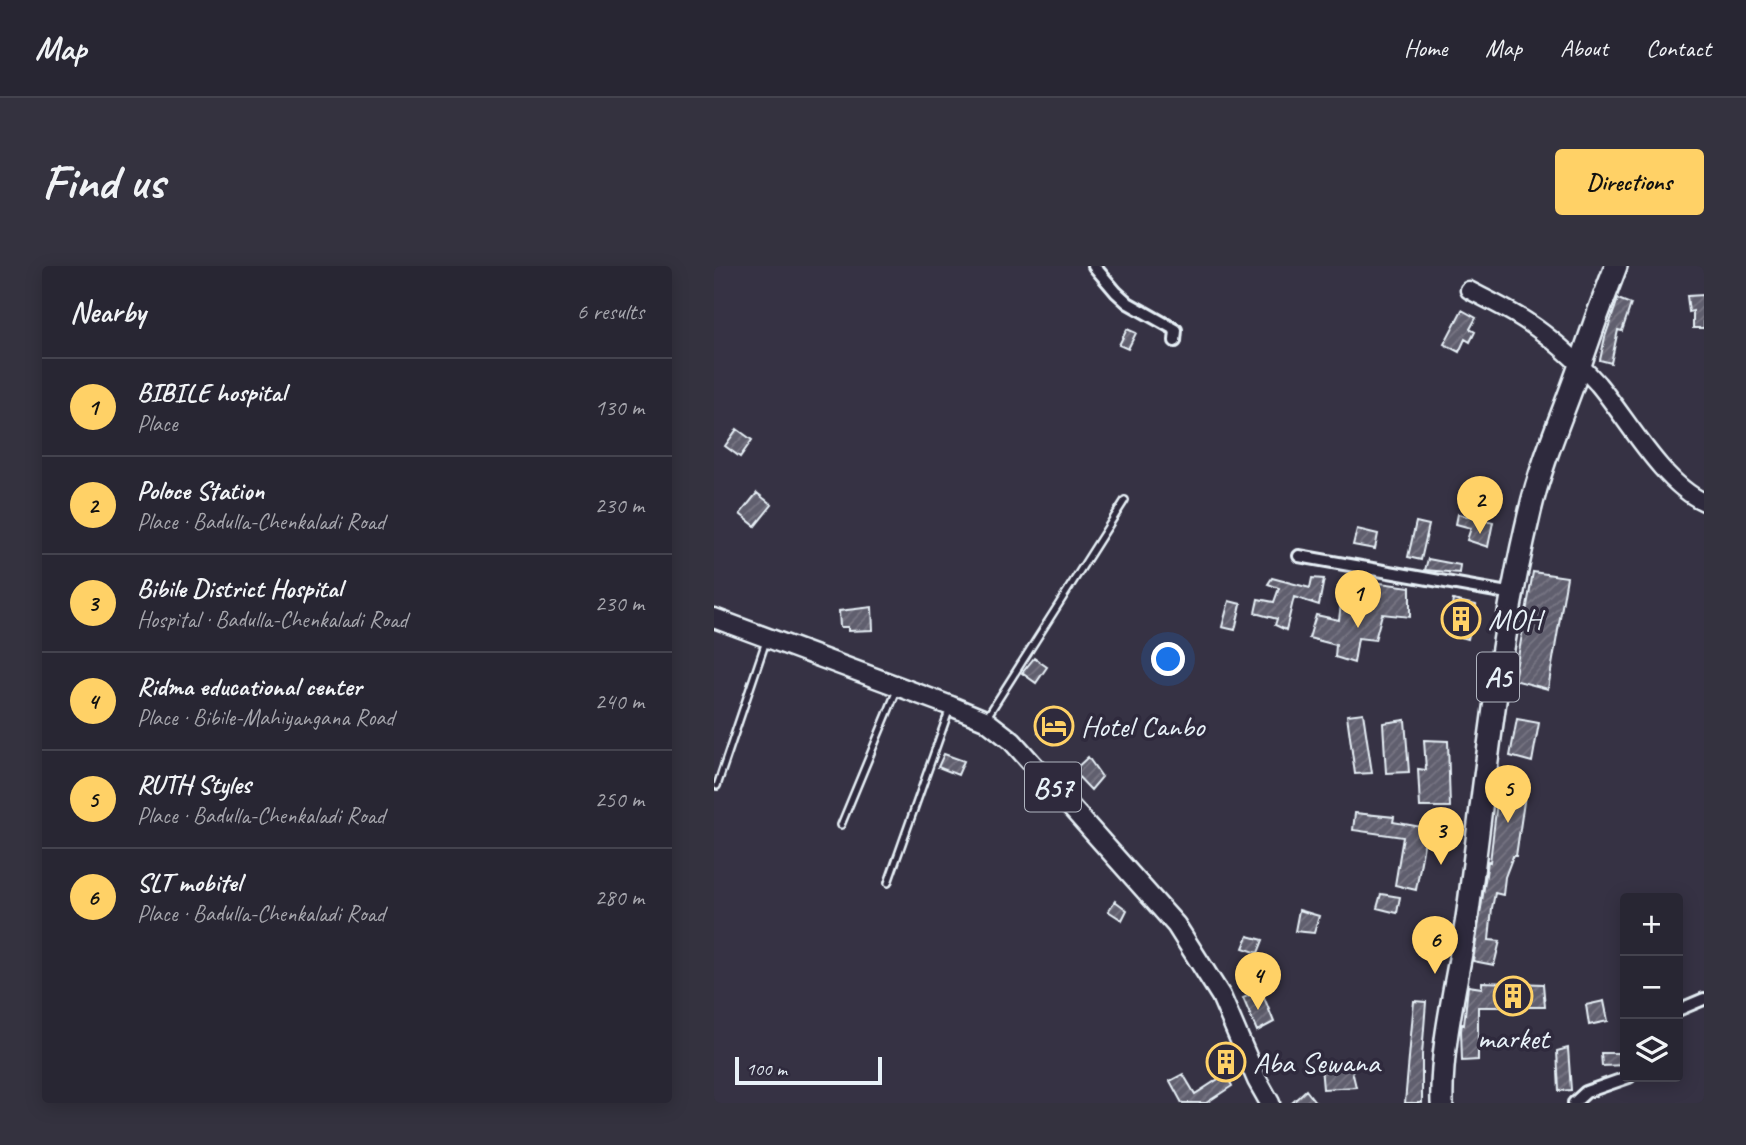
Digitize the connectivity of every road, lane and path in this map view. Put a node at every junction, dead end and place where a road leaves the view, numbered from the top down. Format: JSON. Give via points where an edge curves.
{"nodes":[{"id":1,"x":1094,"y":266,"type":"edge"},
{"id":2,"x":1616,"y":266,"type":"edge"},
{"id":3,"x":1469,"y":290,"type":"dead end"},
{"id":4,"x":1175,"y":341,"type":"dead end"},
{"id":5,"x":1580,"y":365,"type":"junction"},
{"id":6,"x":1125,"y":500,"type":"dead end"},
{"id":7,"x":1704,"y":502,"type":"edge"},
{"id":8,"x":1299,"y":556,"type":"dead end"},
{"id":9,"x":1513,"y":594,"type":"junction"},
{"id":10,"x":714,"y":618,"type":"edge"},
{"id":11,"x":767,"y":638,"type":"junction"},
{"id":12,"x":898,"y":687,"type":"junction"},
{"id":13,"x":951,"y":706,"type":"junction"},
{"id":14,"x":985,"y":720,"type":"junction"},
{"id":15,"x":717,"y":786,"type":"dead end"},
{"id":16,"x":841,"y":825,"type":"dead end"},
{"id":17,"x":888,"y":883,"type":"dead end"},
{"id":18,"x":1704,"y":999,"type":"edge"},
{"id":19,"x":1683,"y":1008,"type":"edge"},
{"id":20,"x":1620,"y":1080,"type":"edge"},
{"id":21,"x":1270,"y":1103,"type":"edge"},
{"id":22,"x":1442,"y":1103,"type":"edge"},
{"id":23,"x":1574,"y":1103,"type":"edge"}],
"edges":[{"from":1,"to":4,"type":"street","via":[[1128,303],[1176,330]]},
{"from":2,"to":5,"type":"highway","number":"A5"},
{"from":3,"to":5,"type":"street","via":[[1525,320]]},
{"from":5,"to":7,"type":"street","via":[[1688,495]]},
{"from":5,"to":9,"type":"highway","number":"A5","via":[[1546,453]]},
{"from":6,"to":14,"type":"lane"},
{"from":8,"to":9,"type":"street"},
{"from":9,"to":22,"type":"highway","number":"A5","via":[[1500,657],[1464,940],[1441,1076]]},
{"from":10,"to":11,"type":"main road","number":"B57"},
{"from":11,"to":12,"type":"main road","number":"B57"},
{"from":11,"to":15,"type":"lane"},
{"from":12,"to":13,"type":"main road","number":"B57"},
{"from":12,"to":16,"type":"lane"},
{"from":13,"to":14,"type":"main road","number":"B57"},
{"from":13,"to":17,"type":"lane"},
{"from":14,"to":21,"type":"main road","number":"B57","via":[[1012,741],[1176,925],[1222,996]]},
{"from":18,"to":19,"type":"street"},
{"from":20,"to":23,"type":"street","via":[[1586,1092]]}]}
